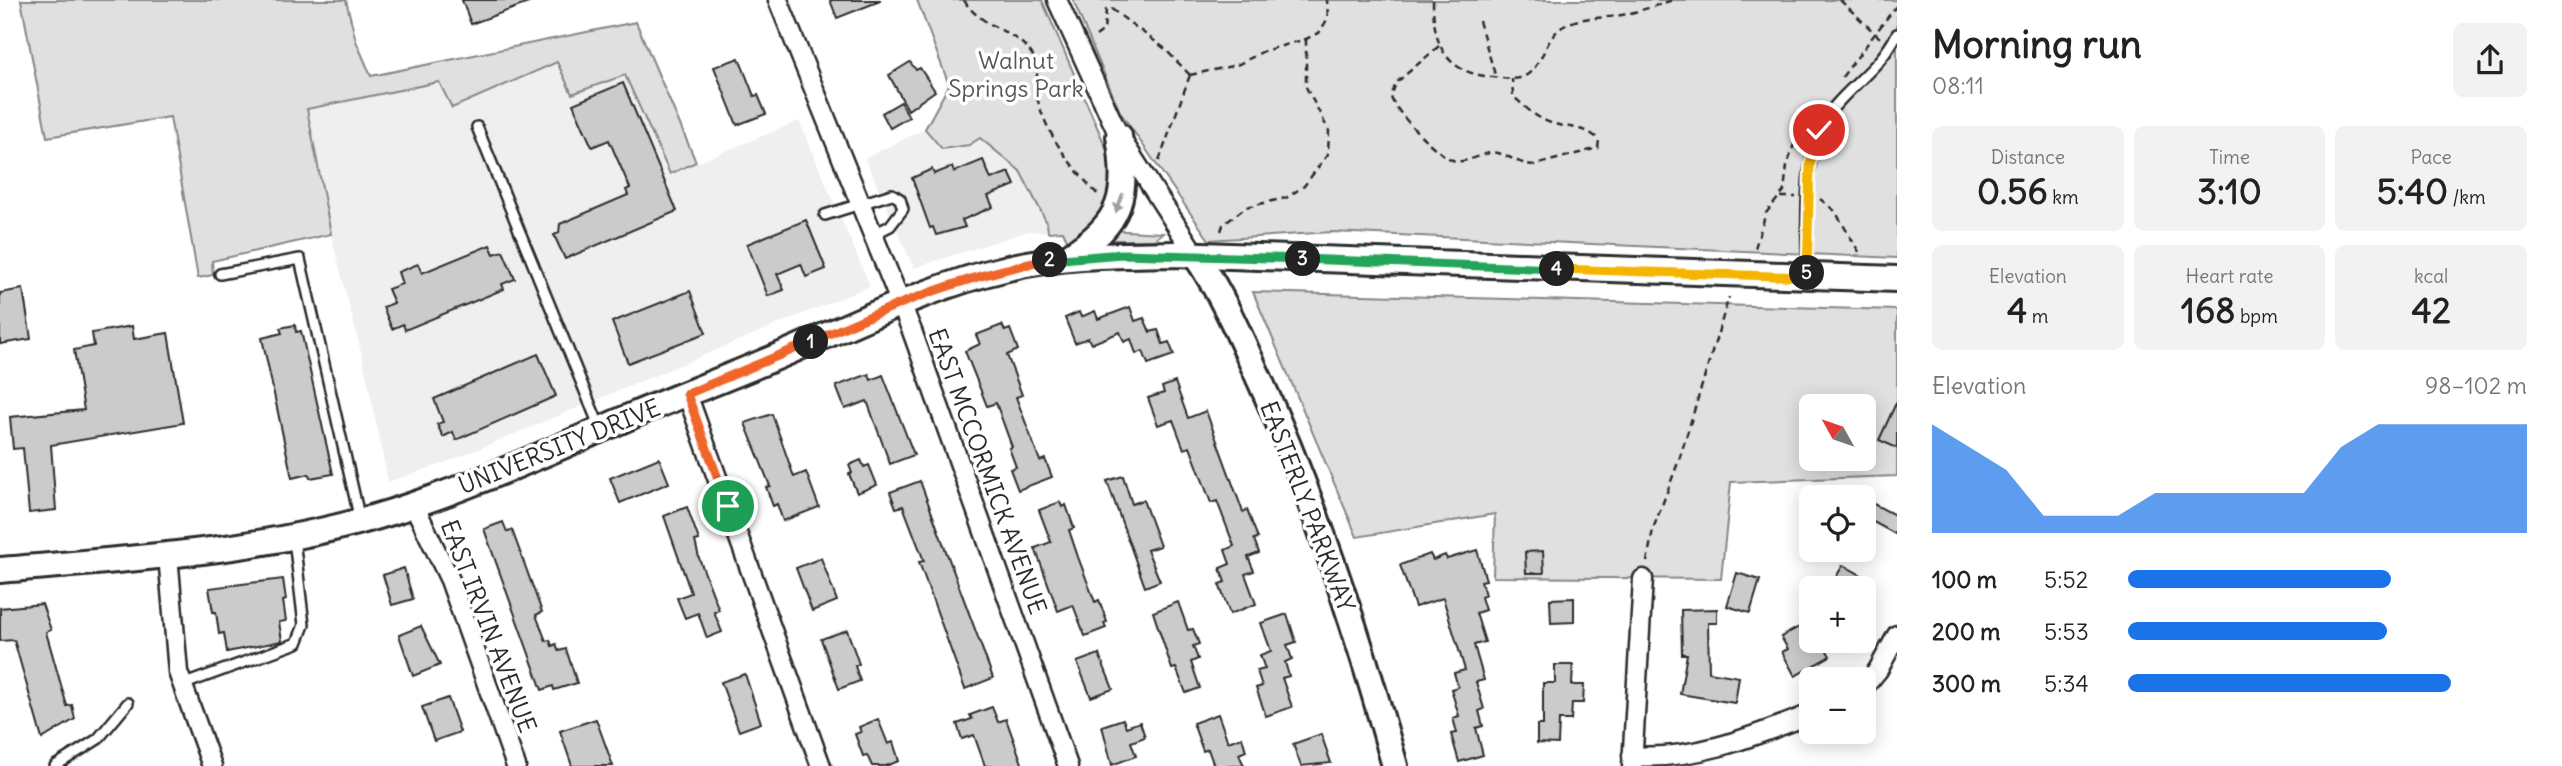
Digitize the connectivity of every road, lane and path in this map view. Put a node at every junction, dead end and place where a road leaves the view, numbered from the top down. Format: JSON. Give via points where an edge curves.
{"nodes":[{"id":1,"x":778,"y":0,"type":"edge"},
{"id":2,"x":964,"y":0,"type":"edge"},
{"id":3,"x":1057,"y":0,"type":"edge"},
{"id":4,"x":1327,"y":0,"type":"edge"},
{"id":5,"x":1433,"y":0,"type":"edge"},
{"id":6,"x":1673,"y":0,"type":"edge"},
{"id":7,"x":1842,"y":1,"type":"edge"},
{"id":8,"x":1479,"y":21,"type":"dead end"},
{"id":9,"x":1897,"y":34,"type":"edge"},
{"id":10,"x":1096,"y":36,"type":"dead end"},
{"id":11,"x":1306,"y":39,"type":"junction"},
{"id":12,"x":1439,"y":46,"type":"junction"},
{"id":13,"x":1890,"y":47,"type":"junction"},
{"id":14,"x":1190,"y":75,"type":"junction"},
{"id":15,"x":1496,"y":78,"type":"junction"},
{"id":16,"x":1512,"y":79,"type":"junction"},
{"id":17,"x":477,"y":127,"type":"dead end"},
{"id":18,"x":1119,"y":136,"type":"junction"},
{"id":19,"x":1159,"y":161,"type":"dead end"},
{"id":20,"x":1781,"y":197,"type":"dead end"},
{"id":21,"x":1809,"y":198,"type":"junction"},
{"id":22,"x":861,"y":201,"type":"junction"},
{"id":23,"x":1105,"y":202,"type":"dead end"},
{"id":24,"x":825,"y":215,"type":"dead end"},
{"id":25,"x":1220,"y":231,"type":"dead end"},
{"id":26,"x":872,"y":234,"type":"junction"},
{"id":27,"x":1859,"y":252,"type":"dead end"},
{"id":28,"x":1196,"y":256,"type":"junction"},
{"id":29,"x":1065,"y":258,"type":"junction"},
{"id":30,"x":220,"y":274,"type":"dead end"},
{"id":31,"x":1807,"y":277,"type":"junction"},
{"id":32,"x":1897,"y":279,"type":"edge"},
{"id":33,"x":1729,"y":298,"type":"dead end"},
{"id":34,"x":901,"y":303,"type":"junction"},
{"id":35,"x":687,"y":394,"type":"junction"},
{"id":36,"x":600,"y":429,"type":"junction"},
{"id":37,"x":414,"y":505,"type":"junction"},
{"id":38,"x":360,"y":521,"type":"junction"},
{"id":39,"x":293,"y":536,"type":"junction"},
{"id":40,"x":168,"y":555,"type":"junction"},
{"id":41,"x":0,"y":570,"type":"edge"},
{"id":42,"x":1643,"y":579,"type":"joint"},
{"id":43,"x":1897,"y":635,"type":"edge"},
{"id":44,"x":1876,"y":672,"type":"edge"},
{"id":45,"x":182,"y":685,"type":"junction"},
{"id":46,"x":128,"y":703,"type":"dead end"},
{"id":47,"x":1799,"y":718,"type":"edge"},
{"id":48,"x":1632,"y":761,"type":"edge"},
{"id":49,"x":55,"y":766,"type":"edge"},
{"id":50,"x":212,"y":766,"type":"edge"},
{"id":51,"x":516,"y":766,"type":"edge"},
{"id":52,"x":821,"y":766,"type":"edge"},
{"id":53,"x":1068,"y":766,"type":"edge"},
{"id":54,"x":1395,"y":766,"type":"edge"}],
"edges":[{"from":1,"to":22,"type":"street","name":"EAST MCCORMICK AVENUE"},
{"from":2,"to":23,"type":"path","via":[[977,17],[1031,52],[1037,65],[1040,106],[1066,160]]},
{"from":3,"to":18,"type":"street"},
{"from":4,"to":11,"type":"path","via":[[1325,24]]},
{"from":5,"to":12,"type":"path"},
{"from":6,"to":16,"type":"path","via":[[1565,25],[1531,71]]},
{"from":7,"to":13,"type":"path"},
{"from":8,"to":15,"type":"path"},
{"from":9,"to":13,"type":"lane"},
{"from":10,"to":14,"type":"path","via":[[1104,30],[1110,8],[1164,48]]},
{"from":11,"to":14,"type":"path","via":[[1264,51],[1237,65]]},
{"from":11,"to":25,"type":"path","via":[[1306,87],[1329,131],[1328,154],[1304,186],[1286,198],[1246,207]]},
{"from":12,"to":15,"type":"path","via":[[1459,68]]},
{"from":12,"to":16,"type":"path","via":[[1396,83],[1391,97],[1401,115],[1447,159],[1465,162],[1497,153],[1530,165],[1598,148],[1599,140],[1592,133],[1549,123],[1519,102],[1513,96]]},
{"from":13,"to":21,"type":"lane","via":[[1877,67],[1835,105],[1819,130],[1812,153]]},
{"from":14,"to":19,"type":"path"},
{"from":15,"to":16,"type":"path"},
{"from":17,"to":36,"type":"lane"},
{"from":18,"to":28,"type":"street"},
{"from":18,"to":29,"type":"main road","one_way":true,"via":[[1125,177],[1118,208],[1097,237]]},
{"from":20,"to":21,"type":"path"},
{"from":21,"to":27,"type":"path","via":[[1831,206]]},
{"from":21,"to":31,"type":"lane"},
{"from":22,"to":24,"type":"lane"},
{"from":22,"to":26,"type":"street","name":"EAST MCCORMICK AVENUE"},
{"from":22,"to":26,"type":"lane","via":[[892,194],[902,203],[903,209],[890,226]]},
{"from":26,"to":34,"type":"street","name":"EAST MCCORMICK AVENUE"},
{"from":28,"to":29,"type":"main road","name":"UNIVERSITY DRIVE"},
{"from":28,"to":31,"type":"main road","name":"UNIVERSITY DRIVE"},
{"from":28,"to":54,"type":"main road","name":"EASTERLY PARKWAY","via":[[1213,281],[1301,478],[1345,598]]},
{"from":29,"to":34,"type":"main road","name":"UNIVERSITY DRIVE","via":[[969,279]]},
{"from":30,"to":38,"type":"lane","via":[[300,260]]},
{"from":31,"to":32,"type":"main road","name":"UNIVERSITY DRIVE"},
{"from":33,"to":42,"type":"path","via":[[1653,530]]},
{"from":34,"to":35,"type":"main road","name":"UNIVERSITY DRIVE"},
{"from":34,"to":53,"type":"street","name":"EAST MCCORMICK AVENUE"},
{"from":35,"to":36,"type":"main road","name":"UNIVERSITY DRIVE"},
{"from":35,"to":52,"type":"street"},
{"from":36,"to":37,"type":"main road","name":"UNIVERSITY DRIVE"},
{"from":37,"to":38,"type":"main road","name":"UNIVERSITY DRIVE"},
{"from":37,"to":51,"type":"street","name":"EAST IRVIN AVENUE","via":[[454,591]]},
{"from":38,"to":39,"type":"main road","name":"UNIVERSITY DRIVE"},
{"from":39,"to":40,"type":"main road","name":"UNIVERSITY DRIVE"},
{"from":39,"to":45,"type":"lane","via":[[303,620],[300,639],[293,646]]},
{"from":40,"to":41,"type":"main road","name":"UNIVERSITY DRIVE"},
{"from":40,"to":45,"type":"street","via":[[176,662]]},
{"from":42,"to":48,"type":"street"},
{"from":43,"to":44,"type":"street"},
{"from":45,"to":50,"type":"street"},
{"from":46,"to":49,"type":"lane","via":[[97,739]]},
{"from":47,"to":48,"type":"street","via":[[1703,751]]}]}
